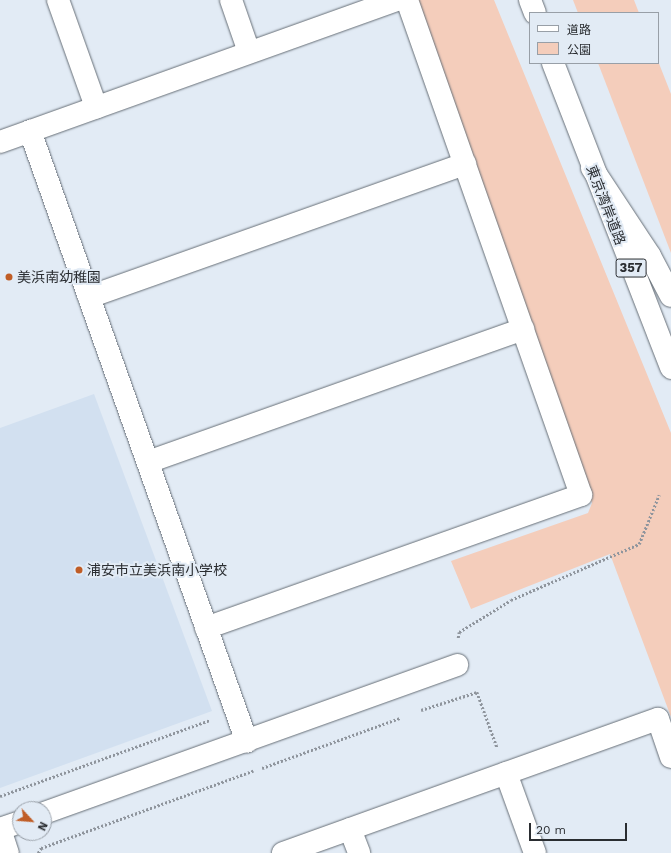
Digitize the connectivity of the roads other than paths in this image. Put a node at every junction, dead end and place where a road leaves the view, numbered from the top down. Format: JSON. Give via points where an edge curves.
{"nodes":[{"id":1,"x":58,"y":0,"type":"edge"},
{"id":2,"x":231,"y":0,"type":"edge"},
{"id":3,"x":396,"y":0,"type":"edge"},
{"id":4,"x":407,"y":0,"type":"edge"},
{"id":5,"x":530,"y":0,"type":"edge"},
{"id":6,"x":535,"y":12,"type":"edge"},
{"id":7,"x":250,"y":52,"type":"junction"},
{"id":8,"x":554,"y":64,"type":"edge"},
{"id":9,"x":96,"y":107,"type":"junction"},
{"id":10,"x":30,"y":131,"type":"junction"},
{"id":11,"x":0,"y":142,"type":"edge"},
{"id":12,"x":465,"y":164,"type":"junction"},
{"id":13,"x":592,"y":168,"type":"junction"},
{"id":14,"x":671,"y":296,"type":"edge"},
{"id":15,"x":89,"y":297,"type":"junction"},
{"id":16,"x":523,"y":330,"type":"junction"},
{"id":17,"x":671,"y":368,"type":"edge"},
{"id":18,"x":148,"y":462,"type":"junction"},
{"id":19,"x":206,"y":628,"type":"junction"},
{"id":20,"x":457,"y":665,"type":"road end"},
{"id":21,"x":247,"y":742,"type":"junction"},
{"id":22,"x":671,"y":757,"type":"edge"},
{"id":23,"x":506,"y":773,"type":"junction"},
{"id":24,"x":52,"y":810,"type":"edge"},
{"id":25,"x":12,"y":825,"type":"edge"},
{"id":26,"x":0,"y":829,"type":"edge"},
{"id":27,"x":350,"y":829,"type":"junction"},
{"id":28,"x":8,"y":853,"type":"edge"},
{"id":29,"x":283,"y":853,"type":"edge"},
{"id":30,"x":359,"y":853,"type":"edge"},
{"id":31,"x":535,"y":853,"type":"edge"}],
"edges":[{"from":1,"to":9,"type":"main road"},
{"from":2,"to":7,"type":"main road"},
{"from":3,"to":7,"type":"main road"},
{"from":4,"to":12,"type":"main road"},
{"from":5,"to":6,"type":"main road"},
{"from":7,"to":9,"type":"main road"},
{"from":8,"to":13,"type":"main road","name":"東京湾岸道路","number":"357"},
{"from":9,"to":10,"type":"main road"},
{"from":10,"to":11,"type":"main road"},
{"from":10,"to":15,"type":"main road"},
{"from":12,"to":15,"type":"main road"},
{"from":12,"to":16,"type":"main road"},
{"from":13,"to":14,"type":"main road","via":[[650,256]]},
{"from":13,"to":17,"type":"main road","name":"東京湾岸道路","number":"357"},
{"from":15,"to":18,"type":"main road"},
{"from":16,"to":18,"type":"main road"},
{"from":16,"to":19,"type":"main road","via":[[581,495]]},
{"from":18,"to":19,"type":"main road"},
{"from":19,"to":21,"type":"main road"},
{"from":20,"to":21,"type":"main road"},
{"from":21,"to":24,"type":"main road"},
{"from":22,"to":23,"type":"main road","via":[[658,719]]},
{"from":23,"to":27,"type":"main road"},
{"from":23,"to":31,"type":"main road"},
{"from":25,"to":26,"type":"main road"},
{"from":26,"to":28,"type":"main road"},
{"from":27,"to":29,"type":"main road"},
{"from":27,"to":30,"type":"main road"}]}
